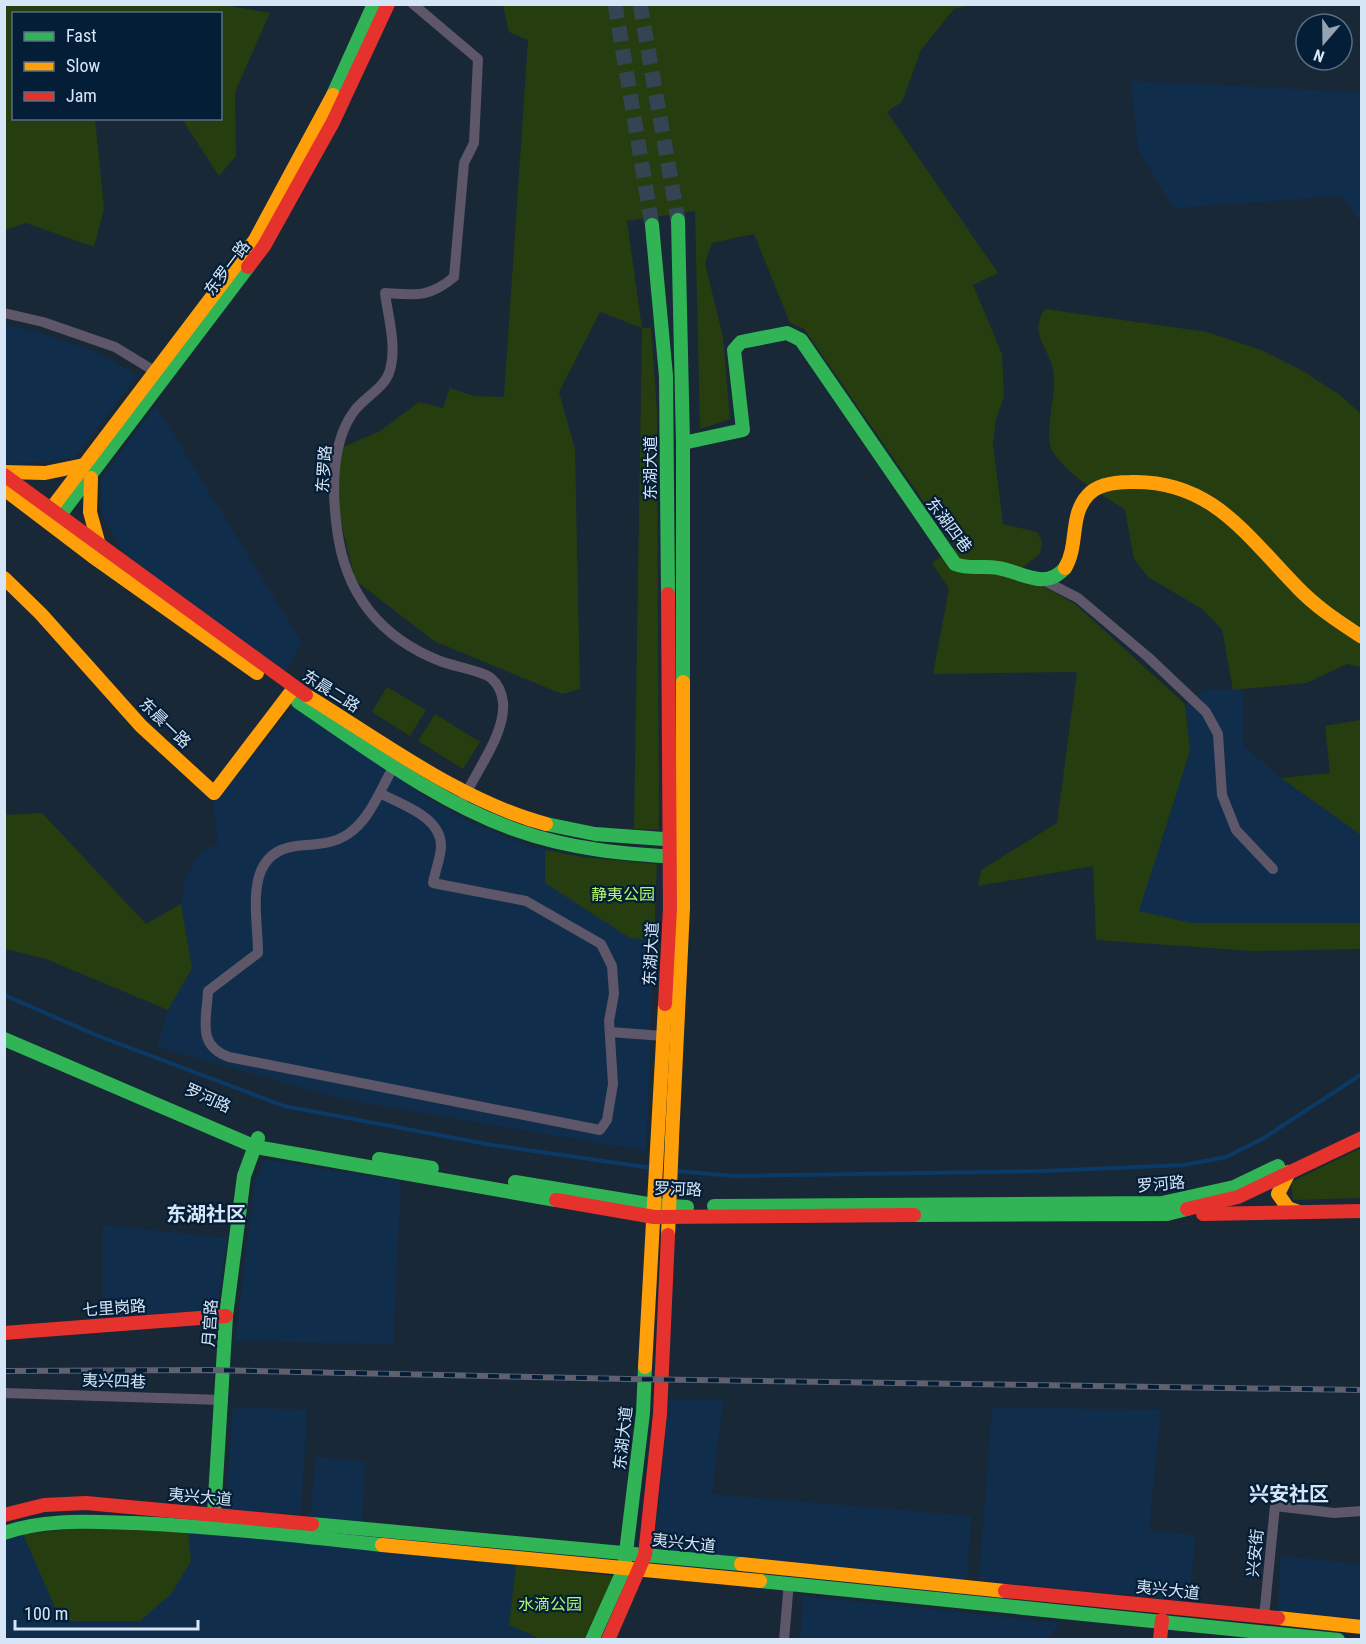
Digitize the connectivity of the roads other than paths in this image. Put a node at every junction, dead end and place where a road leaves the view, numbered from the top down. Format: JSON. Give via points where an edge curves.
{"nodes":[{"id":1,"x":374,"y":4,"type":"edge"},
{"id":2,"x":388,"y":4,"type":"edge"},
{"id":3,"x":413,"y":4,"type":"edge"},
{"id":4,"x":678,"y":220,"type":"tunnel mouth"},
{"id":5,"x":652,"y":225,"type":"tunnel mouth"},
{"id":6,"x":4,"y":313,"type":"edge"},
{"id":7,"x":156,"y":372,"type":"junction"},
{"id":8,"x":682,"y":443,"type":"junction"},
{"id":9,"x":88,"y":469,"type":"junction"},
{"id":10,"x":4,"y":473,"type":"edge"},
{"id":11,"x":4,"y":489,"type":"edge"},
{"id":12,"x":51,"y":517,"type":"junction"},
{"id":13,"x":99,"y":545,"type":"junction"},
{"id":14,"x":4,"y":578,"type":"edge"},
{"id":15,"x":1042,"y":580,"type":"junction"},
{"id":16,"x":1362,"y":637,"type":"edge"},
{"id":17,"x":292,"y":692,"type":"junction"},
{"id":18,"x":398,"y":760,"type":"junction"},
{"id":19,"x":380,"y":793,"type":"junction"},
{"id":20,"x":464,"y":799,"type":"junction"},
{"id":21,"x":676,"y":840,"type":"junction"},
{"id":22,"x":676,"y":857,"type":"junction"},
{"id":23,"x":1273,"y":869,"type":"dead end"},
{"id":24,"x":4,"y":1029,"type":"edge"},
{"id":25,"x":610,"y":1032,"type":"junction"},
{"id":26,"x":663,"y":1036,"type":"junction"},
{"id":27,"x":4,"y":1039,"type":"edge"},
{"id":28,"x":1362,"y":1126,"type":"edge"},
{"id":29,"x":1362,"y":1137,"type":"edge"},
{"id":30,"x":257,"y":1142,"type":"junction"},
{"id":31,"x":1289,"y":1172,"type":"junction"},
{"id":32,"x":654,"y":1211,"type":"junction"},
{"id":33,"x":1362,"y":1211,"type":"edge"},
{"id":34,"x":669,"y":1212,"type":"junction"},
{"id":35,"x":1299,"y":1212,"type":"junction"},
{"id":36,"x":1167,"y":1214,"type":"junction"},
{"id":37,"x":226,"y":1316,"type":"junction"},
{"id":38,"x":4,"y":1333,"type":"edge"},
{"id":39,"x":4,"y":1393,"type":"edge"},
{"id":40,"x":223,"y":1400,"type":"junction"},
{"id":41,"x":1362,"y":1511,"type":"edge"},
{"id":42,"x":214,"y":1514,"type":"junction"},
{"id":43,"x":4,"y":1515,"type":"edge"},
{"id":44,"x":4,"y":1533,"type":"edge"},
{"id":45,"x":627,"y":1554,"type":"junction"},
{"id":46,"x":645,"y":1555,"type":"junction"},
{"id":47,"x":624,"y":1569,"type":"junction"},
{"id":48,"x":640,"y":1570,"type":"junction"},
{"id":49,"x":789,"y":1582,"type":"junction"},
{"id":50,"x":1264,"y":1617,"type":"junction"},
{"id":51,"x":1161,"y":1620,"type":"junction"},
{"id":52,"x":1362,"y":1627,"type":"edge"},
{"id":53,"x":1242,"y":1634,"type":"edge"},
{"id":54,"x":592,"y":1640,"type":"edge"},
{"id":55,"x":608,"y":1640,"type":"edge"},
{"id":56,"x":784,"y":1640,"type":"edge"},
{"id":57,"x":1161,"y":1640,"type":"edge"},
{"id":58,"x":1338,"y":1640,"type":"edge"}],
"edges":[{"from":1,"to":7,"type":"main road","name":"东罗一路","via":[[323,117],[255,240]]},
{"from":2,"to":9,"type":"main road","name":"东罗一路","via":[[333,122],[264,246]]},
{"from":3,"to":20,"type":"street","name":"东罗路","via":[[478,59],[474,143],[464,163],[454,277],[440,289],[421,296],[385,293],[393,351],[390,370],[384,383],[344,426],[337,455],[337,529],[350,584],[372,616],[401,640],[438,661],[490,677],[501,690],[503,705],[492,748]]},
{"from":4,"to":8,"type":"main road","name":"东湖大道"},
{"from":5,"to":21,"type":"main road","name":"东湖大道","via":[[665,346]]},
{"from":6,"to":7,"type":"street","via":[[115,347]]},
{"from":7,"to":9,"type":"main road","name":"东罗一路"},
{"from":8,"to":15,"type":"main road","name":"东湖四巷","via":[[743,430],[734,350],[741,342],[787,333],[801,340],[955,564],[974,570],[996,567]]},
{"from":8,"to":21,"type":"main road","name":"东湖大道"},
{"from":9,"to":10,"type":"main road","via":[[33,476]]},
{"from":9,"to":12,"type":"main road","name":"东罗一路"},
{"from":9,"to":13,"type":"main road","via":[[90,520]]},
{"from":10,"to":12,"type":"main road","name":"东晨二路"},
{"from":11,"to":12,"type":"main road","name":"东晨二路"},
{"from":12,"to":13,"type":"main road","name":"东晨二路"},
{"from":12,"to":17,"type":"main road","name":"东晨二路"},
{"from":13,"to":17,"type":"main road","name":"东晨二路"},
{"from":14,"to":17,"type":"main road","name":"东晨一路","via":[[141,726],[214,793]]},
{"from":15,"to":16,"type":"main road","via":[[1056,576],[1064,568],[1072,550],[1079,506],[1092,490],[1122,483],[1158,485],[1197,496],[1221,509],[1298,588]]},
{"from":15,"to":23,"type":"street","via":[[1078,598],[1206,712],[1218,734],[1222,795],[1236,830]]},
{"from":17,"to":18,"type":"main road","name":"东晨二路"},
{"from":18,"to":19,"type":"street"},
{"from":18,"to":20,"type":"main road","name":"东晨二路"},
{"from":19,"to":25,"type":"street","via":[[431,821],[439,833],[441,846],[433,883],[526,901],[601,944],[612,966]]},
{"from":19,"to":25,"type":"street","via":[[359,826],[346,836],[325,844],[280,850],[263,863],[257,884],[258,953],[208,991],[206,1030],[212,1048],[240,1059],[600,1130],[608,1120],[613,1084]]},
{"from":20,"to":21,"type":"main road","name":"东晨二路","via":[[568,831],[626,839]]},
{"from":20,"to":22,"type":"main road","name":"东晨二路","via":[[500,824],[540,837],[624,853]]},
{"from":21,"to":22,"type":"main road","name":"东湖大道"},
{"from":22,"to":26,"type":"main road","name":"东湖大道"},
{"from":22,"to":34,"type":"main road","name":"东湖大道","via":[[683,943]]},
{"from":24,"to":30,"type":"main road","name":"罗河路"},
{"from":25,"to":26,"type":"street"},
{"from":26,"to":32,"type":"main road","name":"东湖大道"},
{"from":27,"to":30,"type":"main road","name":"罗河路"},
{"from":28,"to":34,"type":"main road","name":"罗河路","via":[[1234,1187],[1162,1203]]},
{"from":29,"to":31,"type":"main road","name":"罗河路"},
{"from":30,"to":32,"type":"main road","name":"罗河路"},
{"from":30,"to":37,"type":"main road","name":"月宫路","via":[[244,1176]]},
{"from":31,"to":35,"type":"main road","via":[[1278,1194],[1288,1208]]},
{"from":31,"to":36,"type":"main road","name":"罗河路","via":[[1238,1197]]},
{"from":32,"to":34,"type":"main road","name":"罗河路"},
{"from":32,"to":45,"type":"main road","name":"东湖大道","via":[[643,1413]]},
{"from":33,"to":35,"type":"main road","name":"罗河路"},
{"from":34,"to":36,"type":"main road","name":"罗河路"},
{"from":34,"to":46,"type":"main road","name":"东湖大道","via":[[660,1414]]},
{"from":35,"to":36,"type":"main road","name":"罗河路"},
{"from":37,"to":38,"type":"main road","name":"七里岗路"},
{"from":37,"to":40,"type":"main road","name":"月宫路"},
{"from":39,"to":40,"type":"street","name":"夷兴四巷"},
{"from":40,"to":42,"type":"main road","name":"月宫路"},
{"from":41,"to":50,"type":"street","name":"兴安街","via":[[1275,1506]]},
{"from":42,"to":43,"type":"main road","name":"夷兴大道","via":[[56,1503]]},
{"from":42,"to":45,"type":"main road","name":"夷兴大道"},
{"from":44,"to":47,"type":"main road","name":"夷兴大道","via":[[74,1521],[199,1526]]},
{"from":45,"to":46,"type":"main road","name":"夷兴大道"},
{"from":45,"to":47,"type":"main road","name":"东湖大道"},
{"from":46,"to":48,"type":"main road","name":"东湖大道"},
{"from":46,"to":50,"type":"main road","name":"夷兴大道"},
{"from":47,"to":48,"type":"main road","name":"夷兴大道"},
{"from":47,"to":54,"type":"main road","name":"东湖大道"},
{"from":48,"to":49,"type":"main road","name":"夷兴大道"},
{"from":48,"to":55,"type":"main road","name":"东湖大道"},
{"from":49,"to":51,"type":"main road","name":"夷兴大道"},
{"from":49,"to":56,"type":"street"},
{"from":50,"to":52,"type":"main road","name":"夷兴大道"},
{"from":51,"to":53,"type":"main road","name":"夷兴大道"},
{"from":51,"to":57,"type":"main road"},
{"from":53,"to":58,"type":"main road","name":"夷兴大道"}]}
